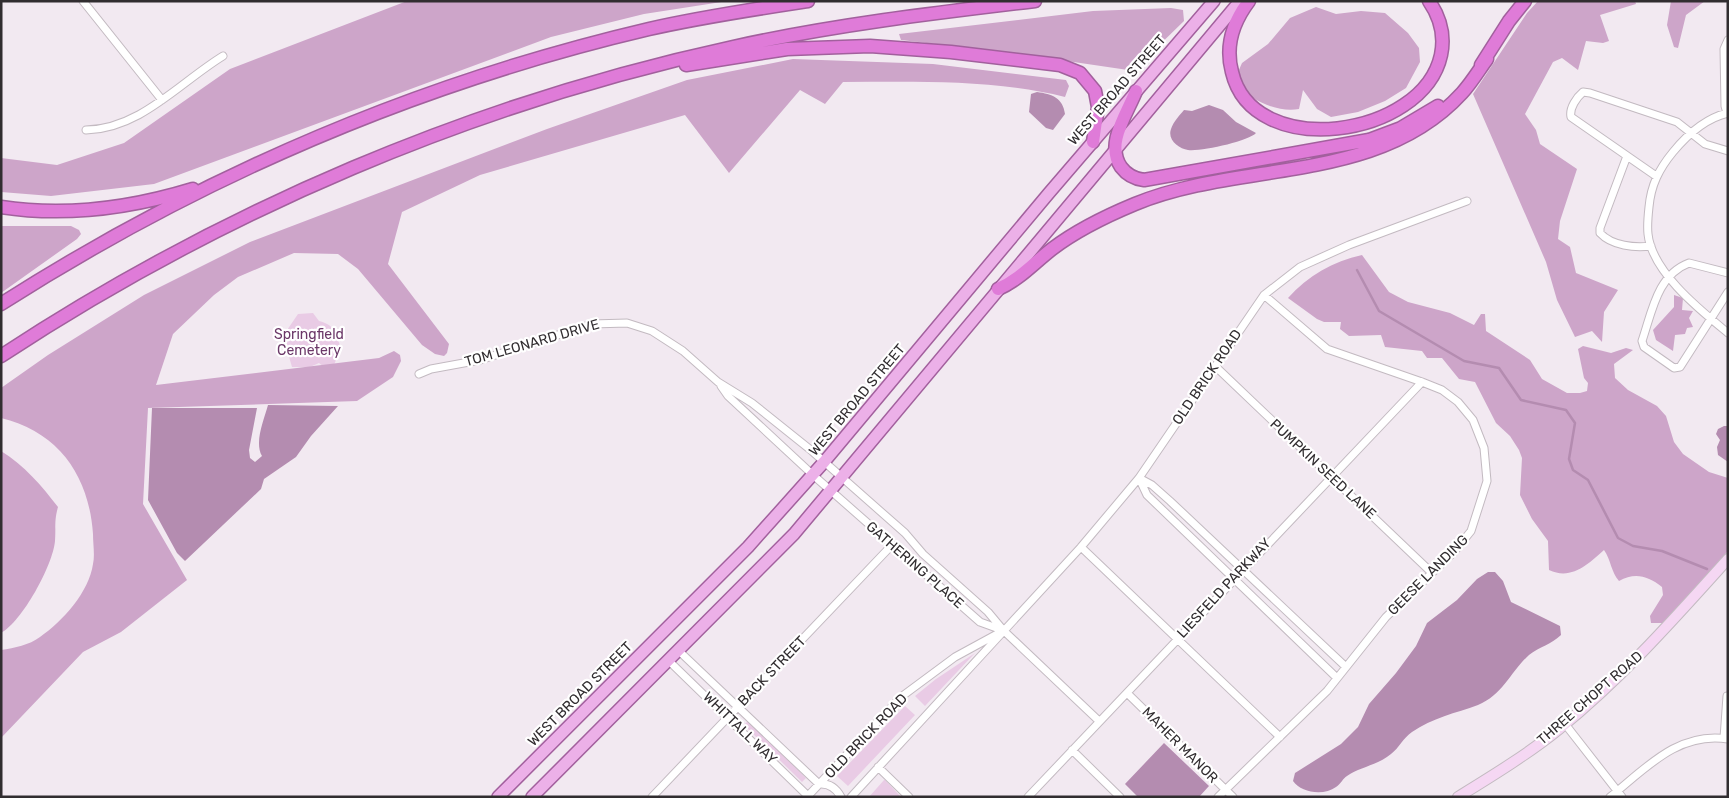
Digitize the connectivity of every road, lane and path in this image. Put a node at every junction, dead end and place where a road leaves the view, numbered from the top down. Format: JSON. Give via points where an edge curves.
{"nodes":[{"id":1,"x":83,"y":1,"type":"edge"},
{"id":2,"x":808,"y":1,"type":"edge"},
{"id":3,"x":1035,"y":1,"type":"edge"},
{"id":4,"x":1214,"y":1,"type":"edge"},
{"id":5,"x":1240,"y":1,"type":"edge"},
{"id":6,"x":1249,"y":1,"type":"edge"},
{"id":7,"x":1429,"y":1,"type":"edge"},
{"id":8,"x":1525,"y":1,"type":"edge"},
{"id":9,"x":1728,"y":40,"type":"edge"},
{"id":10,"x":223,"y":56,"type":"dead end"},
{"id":11,"x":1487,"y":59,"type":"junction"},
{"id":12,"x":644,"y":68,"type":"junction"},
{"id":13,"x":1136,"y":91,"type":"junction"},
{"id":14,"x":162,"y":100,"type":"junction"},
{"id":15,"x":1727,"y":113,"type":"edge"},
{"id":16,"x":86,"y":130,"type":"dead end"},
{"id":17,"x":1692,"y":132,"type":"junction"},
{"id":18,"x":1092,"y":142,"type":"junction"},
{"id":19,"x":1115,"y":151,"type":"junction"},
{"id":20,"x":1728,"y":151,"type":"edge"},
{"id":21,"x":1626,"y":156,"type":"junction"},
{"id":22,"x":1656,"y":176,"type":"junction"},
{"id":23,"x":222,"y":180,"type":"junction"},
{"id":24,"x":1467,"y":201,"type":"dead end"},
{"id":25,"x":1,"y":207,"type":"edge"},
{"id":26,"x":1651,"y":246,"type":"junction"},
{"id":27,"x":1728,"y":273,"type":"edge"},
{"id":28,"x":1668,"y":276,"type":"junction"},
{"id":29,"x":998,"y":289,"type":"junction"},
{"id":30,"x":1727,"y":294,"type":"edge"},
{"id":31,"x":1264,"y":295,"type":"junction"},
{"id":32,"x":1,"y":304,"type":"edge"},
{"id":33,"x":1711,"y":319,"type":"junction"},
{"id":34,"x":1728,"y":333,"type":"edge"},
{"id":35,"x":1,"y":356,"type":"edge"},
{"id":36,"x":1215,"y":366,"type":"junction"},
{"id":37,"x":419,"y":374,"type":"dead end"},
{"id":38,"x":718,"y":382,"type":"junction"},
{"id":39,"x":1422,"y":382,"type":"junction"},
{"id":40,"x":824,"y":462,"type":"junction"},
{"id":41,"x":813,"y":475,"type":"junction"},
{"id":42,"x":1332,"y":476,"type":"junction"},
{"id":43,"x":842,"y":478,"type":"junction"},
{"id":44,"x":1139,"y":478,"type":"junction"},
{"id":45,"x":831,"y":492,"type":"junction"},
{"id":46,"x":892,"y":545,"type":"junction"},
{"id":47,"x":1082,"y":547,"type":"junction"},
{"id":48,"x":1728,"y":559,"type":"edge"},
{"id":49,"x":1243,"y":569,"type":"junction"},
{"id":50,"x":1431,"y":572,"type":"junction"},
{"id":51,"x":1234,"y":578,"type":"junction"},
{"id":52,"x":1004,"y":630,"type":"junction"},
{"id":53,"x":1178,"y":638,"type":"junction"},
{"id":54,"x":679,"y":651,"type":"junction"},
{"id":55,"x":669,"y":661,"type":"junction"},
{"id":56,"x":1346,"y":667,"type":"junction"},
{"id":57,"x":1337,"y":678,"type":"junction"},
{"id":58,"x":1127,"y":693,"type":"junction"},
{"id":59,"x":1727,"y":696,"type":"edge"},
{"id":60,"x":737,"y":707,"type":"junction"},
{"id":61,"x":728,"y":717,"type":"junction"},
{"id":62,"x":1099,"y":721,"type":"junction"},
{"id":63,"x":1565,"y":724,"type":"junction"},
{"id":64,"x":1280,"y":737,"type":"junction"},
{"id":65,"x":1726,"y":738,"type":"edge"},
{"id":66,"x":1072,"y":750,"type":"junction"},
{"id":67,"x":878,"y":767,"type":"junction"},
{"id":68,"x":819,"y":784,"type":"junction"},
{"id":69,"x":1225,"y":790,"type":"junction"},
{"id":70,"x":1620,"y":794,"type":"edge"},
{"id":71,"x":808,"y":796,"type":"edge"},
{"id":72,"x":498,"y":797,"type":"edge"},
{"id":73,"x":532,"y":797,"type":"edge"},
{"id":74,"x":652,"y":797,"type":"edge"},
{"id":75,"x":841,"y":797,"type":"edge"},
{"id":76,"x":851,"y":797,"type":"edge"},
{"id":77,"x":909,"y":797,"type":"edge"},
{"id":78,"x":1028,"y":797,"type":"edge"},
{"id":79,"x":1120,"y":797,"type":"edge"},
{"id":80,"x":1218,"y":797,"type":"edge"},
{"id":81,"x":1233,"y":797,"type":"edge"},
{"id":82,"x":1458,"y":797,"type":"edge"},
{"id":83,"x":1610,"y":797,"type":"edge"}],
"edges":[{"from":1,"to":14,"type":"street"},
{"from":2,"to":23,"type":"highway","via":[[650,29],[497,71],[346,125]]},
{"from":3,"to":12,"type":"highway","via":[[828,28]]},
{"from":4,"to":13,"type":"main road","name":"WEST BROAD STREET"},
{"from":5,"to":19,"type":"main road"},
{"from":6,"to":7,"type":"highway","via":[[1238,18],[1229,45],[1230,64],[1238,89],[1248,104],[1268,116],[1300,128],[1326,130],[1355,126],[1387,115],[1412,100],[1430,81],[1440,61],[1442,38],[1440,21]]},
{"from":8,"to":11,"type":"highway"},
{"from":9,"to":15,"type":"street","via":[[1724,49]]},
{"from":10,"to":14,"type":"street"},
{"from":11,"to":19,"type":"highway","via":[[1460,88],[1430,111],[1387,134],[1352,144],[1149,181],[1127,173],[1118,162]]},
{"from":11,"to":29,"type":"highway","via":[[1463,92],[1444,110],[1394,142],[1351,157],[1193,186],[1136,203],[1086,227],[1042,257],[1014,282]]},
{"from":12,"to":18,"type":"highway","via":[[703,63],[787,49],[870,46],[1060,65],[1080,72],[1095,91],[1098,107]]},
{"from":12,"to":35,"type":"highway","via":[[515,108],[324,181],[127,279]]},
{"from":13,"to":18,"type":"main road","name":"WEST BROAD STREET"},
{"from":13,"to":19,"type":"highway","via":[[1116,138]]},
{"from":14,"to":16,"type":"street","via":[[118,126]]},
{"from":15,"to":17,"type":"street"},
{"from":17,"to":20,"type":"street","via":[[1705,144]]},
{"from":17,"to":21,"type":"street","via":[[1677,122],[1590,93],[1580,94],[1571,116]]},
{"from":17,"to":22,"type":"street"},
{"from":18,"to":40,"type":"main road","name":"WEST BROAD STREET"},
{"from":19,"to":29,"type":"main road"},
{"from":21,"to":22,"type":"street"},
{"from":21,"to":26,"type":"street","via":[[1600,233],[1632,248]]},
{"from":22,"to":26,"type":"street","via":[[1647,218]]},
{"from":23,"to":25,"type":"highway","via":[[111,208],[38,212]]},
{"from":23,"to":32,"type":"highway"},
{"from":24,"to":31,"type":"street","name":"OLD BRICK ROAD","via":[[1300,267]]},
{"from":26,"to":28,"type":"street"},
{"from":27,"to":28,"type":"street","via":[[1689,263]]},
{"from":28,"to":33,"type":"street"},
{"from":28,"to":33,"type":"street","via":[[1660,287],[1642,341],[1644,347],[1674,368],[1680,368]]},
{"from":29,"to":43,"type":"main road"},
{"from":30,"to":33,"type":"street"},
{"from":31,"to":36,"type":"street","name":"OLD BRICK ROAD"},
{"from":31,"to":39,"type":"street","name":"GEESE LANDING","via":[[1327,349]]},
{"from":33,"to":34,"type":"street"},
{"from":36,"to":42,"type":"street","name":"PUMPKIN SEED LANE"},
{"from":36,"to":44,"type":"street","name":"OLD BRICK ROAD"},
{"from":37,"to":38,"type":"street","name":"TOM LEONARD DRIVE","via":[[480,360],[592,324],[619,322],[660,334]]},
{"from":38,"to":40,"type":"street","name":"TOM LEONARD DRIVE","via":[[752,403]]},
{"from":38,"to":41,"type":"street","name":"TOM LEONARD DRIVE","via":[[728,396]]},
{"from":39,"to":42,"type":"street","name":"LIESFELD PARKWAY"},
{"from":39,"to":50,"type":"street","name":"GEESE LANDING","via":[[1448,394],[1473,420],[1484,448],[1487,481],[1471,531]]},
{"from":40,"to":41,"type":"main road","name":"WEST BROAD STREET"},
{"from":40,"to":43,"type":"street","name":"TOM LEONARD DRIVE"},
{"from":41,"to":45,"type":"street","name":"TOM LEONARD DRIVE"},
{"from":41,"to":72,"type":"main road","name":"WEST BROAD STREET","via":[[715,582]]},
{"from":42,"to":49,"type":"street","name":"LIESFELD PARKWAY"},
{"from":42,"to":50,"type":"street","name":"PUMPKIN SEED LANE"},
{"from":43,"to":45,"type":"main road"},
{"from":43,"to":52,"type":"street","name":"GATHERING PLACE","via":[[905,533]]},
{"from":44,"to":47,"type":"street","name":"OLD BRICK ROAD"},
{"from":44,"to":49,"type":"street","via":[[1152,485]]},
{"from":44,"to":51,"type":"street","via":[[1147,495]]},
{"from":45,"to":46,"type":"street","name":"GATHERING PLACE"},
{"from":45,"to":54,"type":"main road"},
{"from":46,"to":52,"type":"street","name":"GATHERING PLACE","via":[[980,622]]},
{"from":46,"to":60,"type":"street","name":"BACK STREET"},
{"from":47,"to":52,"type":"street","name":"OLD BRICK ROAD"},
{"from":47,"to":53,"type":"street"},
{"from":48,"to":63,"type":"main road","name":"THREE CHOPT ROAD","via":[[1641,655]]},
{"from":49,"to":51,"type":"street","name":"LIESFELD PARKWAY"},
{"from":49,"to":56,"type":"street"},
{"from":50,"to":56,"type":"street","name":"GEESE LANDING","via":[[1386,617]]},
{"from":51,"to":53,"type":"street","name":"LIESFELD PARKWAY"},
{"from":51,"to":57,"type":"street"},
{"from":52,"to":62,"type":"street","name":"GATHERING PLACE"},
{"from":52,"to":67,"type":"street","name":"OLD BRICK ROAD","via":[[982,658]]},
{"from":52,"to":68,"type":"street","name":"OLD BRICK ROAD","via":[[955,658],[901,697]]},
{"from":53,"to":58,"type":"street","name":"LIESFELD PARKWAY"},
{"from":53,"to":64,"type":"street"},
{"from":54,"to":55,"type":"main road"},
{"from":54,"to":60,"type":"street","name":"WHITTALL WAY"},
{"from":55,"to":61,"type":"street","name":"WHITTALL WAY"},
{"from":55,"to":73,"type":"main road"},
{"from":56,"to":57,"type":"street","name":"GEESE LANDING"},
{"from":57,"to":64,"type":"street","name":"GEESE LANDING"},
{"from":58,"to":62,"type":"street","name":"LIESFELD PARKWAY"},
{"from":58,"to":69,"type":"street","name":"MAHER MANOR"},
{"from":59,"to":65,"type":"street"},
{"from":60,"to":61,"type":"street","name":"BACK STREET"},
{"from":60,"to":68,"type":"street","name":"WHITTALL WAY"},
{"from":61,"to":71,"type":"street","name":"WHITTALL WAY"},
{"from":61,"to":74,"type":"street","name":"BACK STREET"},
{"from":62,"to":66,"type":"street","name":"LIESFELD PARKWAY"},
{"from":63,"to":70,"type":"street"},
{"from":63,"to":82,"type":"main road","name":"THREE CHOPT ROAD"},
{"from":64,"to":69,"type":"street","name":"GEESE LANDING"},
{"from":65,"to":70,"type":"street","via":[[1692,740],[1669,750]]},
{"from":66,"to":78,"type":"street","name":"LIESFELD PARKWAY"},
{"from":66,"to":79,"type":"street"},
{"from":67,"to":76,"type":"street","name":"OLD BRICK ROAD"},
{"from":67,"to":77,"type":"street"},
{"from":68,"to":71,"type":"street","name":"OLD BRICK ROAD"},
{"from":68,"to":75,"type":"street","name":"WHITTALL WAY","via":[[831,786]]},
{"from":69,"to":80,"type":"street","name":"GEESE LANDING"},
{"from":69,"to":81,"type":"street","name":"MAHER MANOR"},
{"from":70,"to":83,"type":"street"}]}
